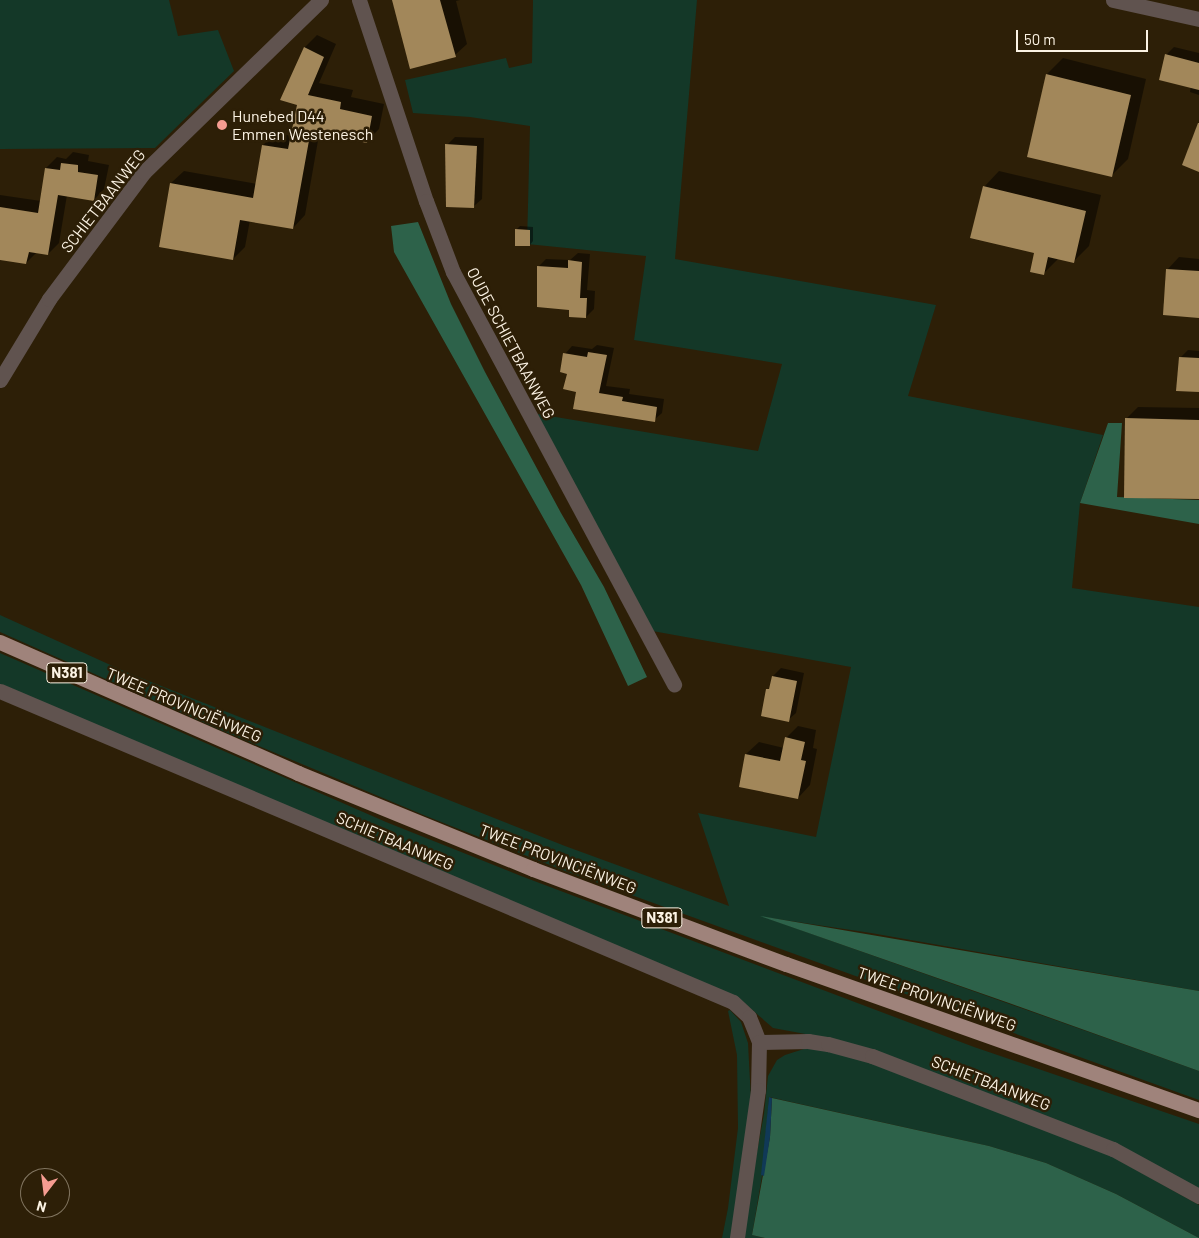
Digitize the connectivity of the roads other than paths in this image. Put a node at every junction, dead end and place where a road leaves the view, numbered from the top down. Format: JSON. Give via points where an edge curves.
{"nodes":[{"id":1,"x":321,"y":0,"type":"edge"},
{"id":2,"x":359,"y":0,"type":"edge"},
{"id":3,"x":1123,"y":1,"type":"edge"},
{"id":4,"x":1199,"y":19,"type":"edge"},
{"id":5,"x":0,"y":380,"type":"edge"},
{"id":6,"x":0,"y":642,"type":"edge"},
{"id":7,"x":674,"y":685,"type":"dead end"},
{"id":8,"x":0,"y":691,"type":"edge"},
{"id":9,"x":759,"y":1042,"type":"junction"},
{"id":10,"x":1199,"y":1110,"type":"edge"},
{"id":11,"x":1199,"y":1196,"type":"edge"},
{"id":12,"x":737,"y":1238,"type":"edge"}],
"edges":[{"from":1,"to":5,"type":"street","name":"SCHIETBAANWEG","via":[[144,172],[49,299]]},
{"from":2,"to":7,"type":"street","name":"OUDE SCHIETBAANWEG","via":[[453,272]]},
{"from":3,"to":4,"type":"street"},
{"from":6,"to":10,"type":"main road","name":"TWEE PROVINCIËNWEG","number":"N381","via":[[298,773],[534,869],[786,964]]},
{"from":8,"to":9,"type":"street","name":"SCHIETBAANWEG","via":[[733,1002],[749,1017]]},
{"from":9,"to":11,"type":"street","name":"SCHIETBAANWEG","via":[[818,1042],[872,1056],[1113,1148]]},
{"from":9,"to":12,"type":"street","name":"SCHIETBAANWEG","via":[[758,1090]]}]}
